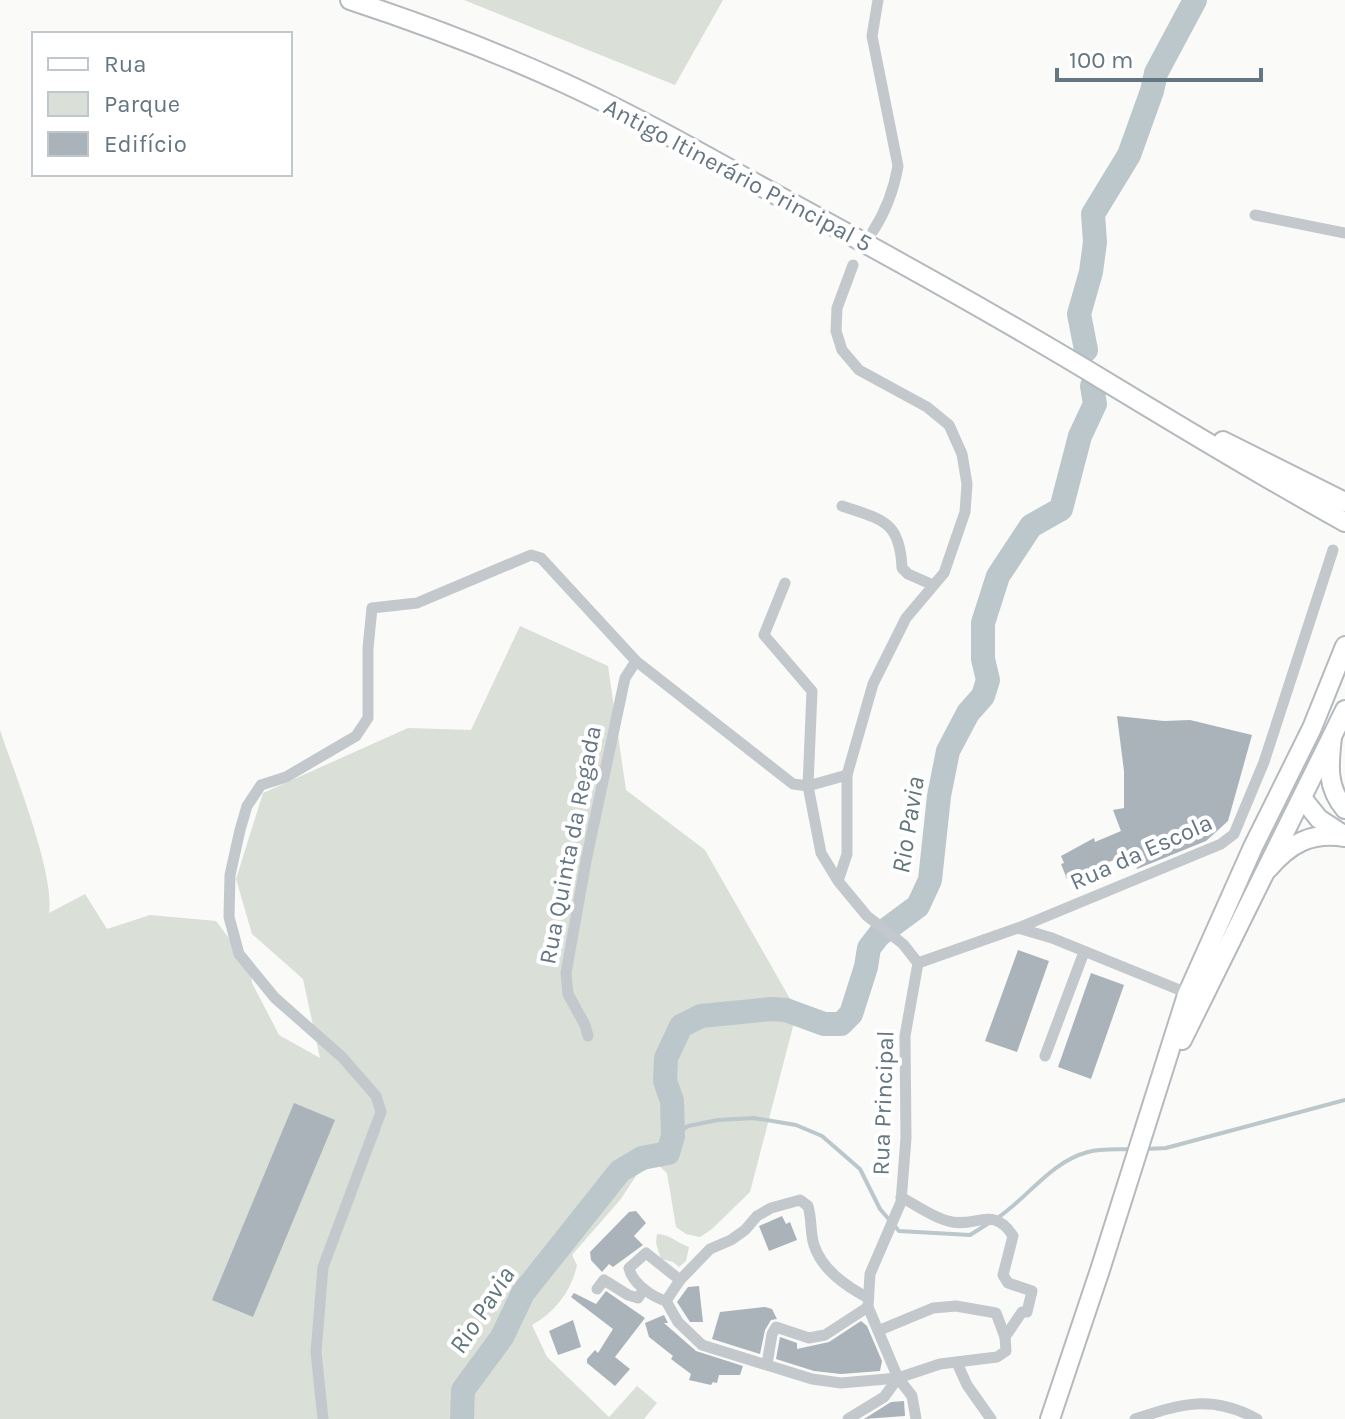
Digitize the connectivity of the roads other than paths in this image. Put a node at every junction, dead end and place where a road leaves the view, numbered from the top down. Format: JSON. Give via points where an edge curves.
{"nodes":[{"id":1,"x":350,"y":0,"type":"edge"},
{"id":2,"x":878,"y":0,"type":"edge"},
{"id":3,"x":1255,"y":215,"type":"dead end"},
{"id":4,"x":873,"y":231,"type":"dead end"},
{"id":5,"x":1345,"y":233,"type":"edge"},
{"id":6,"x":853,"y":265,"type":"dead end"},
{"id":7,"x":1110,"y":383,"type":"junction"},
{"id":8,"x":1345,"y":502,"type":"edge"},
{"id":9,"x":842,"y":506,"type":"dead end"},
{"id":10,"x":1345,"y":522,"type":"edge"},
{"id":11,"x":1333,"y":550,"type":"dead end"},
{"id":12,"x":785,"y":583,"type":"dead end"},
{"id":13,"x":933,"y":585,"type":"junction"},
{"id":14,"x":1345,"y":646,"type":"edge"},
{"id":15,"x":636,"y":661,"type":"junction"},
{"id":16,"x":1327,"y":693,"type":"junction"},
{"id":17,"x":1345,"y":710,"type":"edge"},
{"id":18,"x":1332,"y":737,"type":"junction"},
{"id":19,"x":847,"y":775,"type":"junction"},
{"id":20,"x":808,"y":786,"type":"junction"},
{"id":21,"x":1303,"y":799,"type":"junction"},
{"id":22,"x":1345,"y":809,"type":"edge"},
{"id":23,"x":1345,"y":816,"type":"edge"},
{"id":24,"x":1266,"y":821,"type":"junction"},
{"id":25,"x":1345,"y":836,"type":"edge"},
{"id":26,"x":1268,"y":869,"type":"junction"},
{"id":27,"x":838,"y":881,"type":"junction"},
{"id":28,"x":1018,"y":928,"type":"junction"},
{"id":29,"x":1084,"y":952,"type":"junction"},
{"id":30,"x":918,"y":963,"type":"junction"},
{"id":31,"x":1203,"y":976,"type":"junction"},
{"id":32,"x":1159,"y":983,"type":"junction"},
{"id":33,"x":1187,"y":995,"type":"junction"},
{"id":34,"x":1175,"y":1029,"type":"junction"},
{"id":35,"x":588,"y":1036,"type":"dead end"},
{"id":36,"x":1178,"y":1051,"type":"junction"},
{"id":37,"x":1045,"y":1056,"type":"dead end"},
{"id":38,"x":1152,"y":1105,"type":"junction"},
{"id":39,"x":901,"y":1197,"type":"junction"},
{"id":40,"x":680,"y":1280,"type":"junction"},
{"id":41,"x":597,"y":1289,"type":"dead end"},
{"id":42,"x":644,"y":1289,"type":"junction"},
{"id":43,"x":666,"y":1301,"type":"junction"},
{"id":44,"x":868,"y":1303,"type":"junction"},
{"id":45,"x":880,"y":1330,"type":"junction"},
{"id":46,"x":1005,"y":1337,"type":"junction"},
{"id":47,"x":957,"y":1363,"type":"junction"},
{"id":48,"x":767,"y":1364,"type":"junction"},
{"id":49,"x":898,"y":1378,"type":"junction"},
{"id":50,"x":323,"y":1419,"type":"edge"},
{"id":51,"x":848,"y":1419,"type":"edge"},
{"id":52,"x":916,"y":1419,"type":"edge"},
{"id":53,"x":991,"y":1419,"type":"edge"},
{"id":54,"x":1050,"y":1419,"type":"edge"},
{"id":55,"x":1135,"y":1419,"type":"edge"},
{"id":56,"x":1257,"y":1419,"type":"edge"}],
"edges":[{"from":1,"to":7,"type":"main road","name":"Antigo Itinerário Principal 5","via":[[429,26],[566,84],[948,289]]},
{"from":2,"to":4,"type":"street","via":[[872,36],[898,166]]},
{"from":3,"to":5,"type":"street"},
{"from":6,"to":13,"type":"street","via":[[837,308],[842,350],[859,370],[949,425],[962,454],[965,512],[944,573]]},
{"from":7,"to":8,"type":"main road","name":"Antigo Itinerário Principal 5"},
{"from":7,"to":10,"type":"main road","name":"Antigo Itinerário Principal 5"},
{"from":9,"to":13,"type":"street","via":[[894,530],[902,568]]},
{"from":11,"to":28,"type":"street","name":"Rua da Escola","via":[[1264,762],[1234,834]]},
{"from":12,"to":20,"type":"street","via":[[764,635],[812,691]]},
{"from":13,"to":19,"type":"street","via":[[906,618],[873,684]]},
{"from":14,"to":16,"type":"main road"},
{"from":15,"to":20,"type":"street","via":[[793,784]]},
{"from":15,"to":35,"type":"street","name":"Rua Quinta da Regada","via":[[625,678],[566,973],[568,994]]},
{"from":15,"to":50,"type":"street","via":[[541,558],[531,555],[417,603],[372,608],[368,718],[356,736],[286,777],[261,785],[247,806],[230,875],[229,917],[239,954],[275,998],[342,1057],[376,1096],[381,1112],[323,1267],[316,1352]]},
{"from":16,"to":21,"type":"main road","via":[[1326,718],[1300,779]]},
{"from":16,"to":24,"type":"main road"},
{"from":17,"to":18,"type":"main road"},
{"from":18,"to":21,"type":"main road"},
{"from":18,"to":22,"type":"main road","via":[[1331,786]]},
{"from":19,"to":20,"type":"street"},
{"from":19,"to":27,"type":"street","via":[[847,854]]},
{"from":20,"to":27,"type":"street","via":[[821,853]]},
{"from":21,"to":23,"type":"main road"},
{"from":21,"to":24,"type":"main road","via":[[1287,802]]},
{"from":21,"to":25,"type":"main road","via":[[1319,819]]},
{"from":21,"to":26,"type":"main road"},
{"from":24,"to":31,"type":"main road"},
{"from":25,"to":26,"type":"main road","via":[[1295,843]]},
{"from":26,"to":31,"type":"main road"},
{"from":27,"to":30,"type":"street"},
{"from":28,"to":29,"type":"street"},
{"from":28,"to":30,"type":"street","name":"Rua da Escola"},
{"from":29,"to":32,"type":"street"},
{"from":29,"to":37,"type":"street"},
{"from":30,"to":39,"type":"street","name":"Rua Principal","via":[[905,1036]]},
{"from":31,"to":32,"type":"street","via":[[1185,983]]},
{"from":31,"to":33,"type":"main road"},
{"from":31,"to":36,"type":"main road"},
{"from":32,"to":33,"type":"street"},
{"from":32,"to":34,"type":"street","via":[[1172,997]]},
{"from":33,"to":34,"type":"main road"},
{"from":33,"to":36,"type":"street","via":[[1190,1005],[1178,1035]]},
{"from":34,"to":38,"type":"main road"},
{"from":36,"to":38,"type":"main road"},
{"from":38,"to":54,"type":"main road"},
{"from":39,"to":44,"type":"street","name":"Rua Principal","via":[[870,1274]]},
{"from":39,"to":46,"type":"street","via":[[947,1221],[986,1218],[1005,1223],[1013,1236],[1003,1275],[1008,1283],[1032,1291],[1027,1312]]},
{"from":40,"to":42,"type":"street","via":[[643,1254],[629,1271]]},
{"from":40,"to":43,"type":"street"},
{"from":40,"to":44,"type":"street","via":[[710,1249],[731,1240],[757,1216],[800,1200],[808,1206],[813,1244],[823,1264]]},
{"from":41,"to":42,"type":"street","via":[[604,1280],[638,1298]]},
{"from":42,"to":43,"type":"street"},
{"from":43,"to":48,"type":"street","via":[[678,1322],[702,1345]]},
{"from":44,"to":45,"type":"street"},
{"from":44,"to":48,"type":"street","via":[[825,1335],[809,1338],[776,1327]]},
{"from":45,"to":46,"type":"street","via":[[933,1308],[956,1306],[996,1313]]},
{"from":45,"to":49,"type":"street"},
{"from":46,"to":47,"type":"street","via":[[1006,1351],[997,1357]]},
{"from":47,"to":49,"type":"street"},
{"from":47,"to":53,"type":"street"},
{"from":48,"to":49,"type":"street","via":[[841,1383]]},
{"from":49,"to":51,"type":"street","via":[[884,1397]]},
{"from":49,"to":52,"type":"street","via":[[912,1396]]},
{"from":55,"to":56,"type":"street","via":[[1200,1402]]}]}
